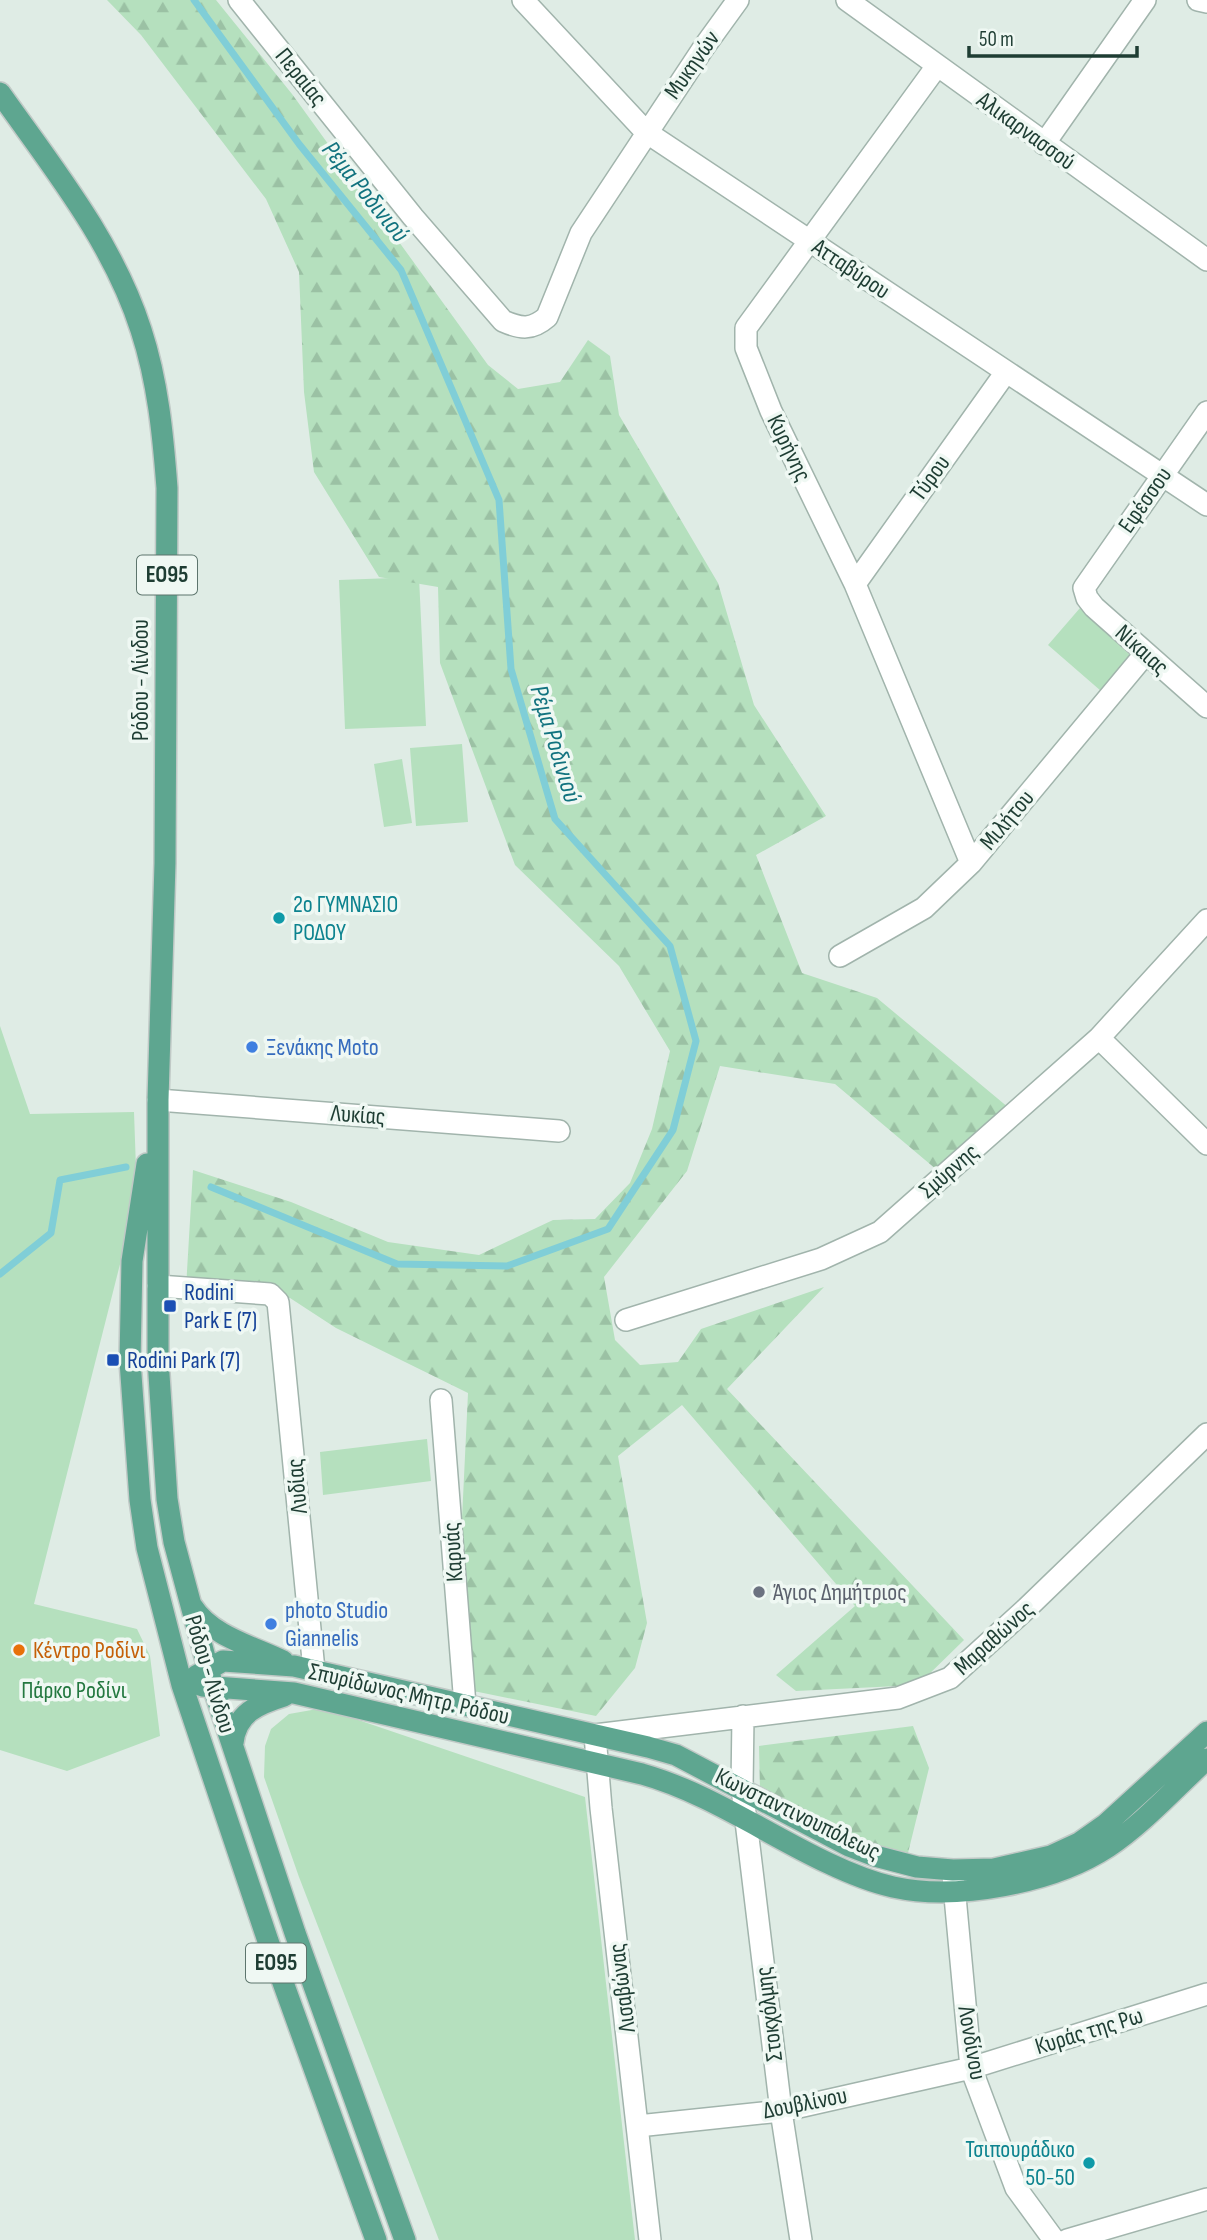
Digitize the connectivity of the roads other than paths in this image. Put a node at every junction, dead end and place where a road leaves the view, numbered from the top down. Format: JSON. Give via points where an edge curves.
{"nodes":[{"id":1,"x":239,"y":0,"type":"edge"},
{"id":2,"x":523,"y":0,"type":"edge"},
{"id":3,"x":738,"y":0,"type":"edge"},
{"id":4,"x":847,"y":0,"type":"edge"},
{"id":5,"x":1145,"y":0,"type":"edge"},
{"id":6,"x":1198,"y":0,"type":"edge"},
{"id":7,"x":1207,"y":2,"type":"edge"},
{"id":8,"x":937,"y":66,"type":"junction"},
{"id":9,"x":0,"y":93,"type":"edge"},
{"id":10,"x":646,"y":132,"type":"junction"},
{"id":11,"x":1044,"y":144,"type":"junction"},
{"id":12,"x":809,"y":240,"type":"junction"},
{"id":13,"x":1207,"y":260,"type":"edge"},
{"id":14,"x":536,"y":326,"type":"joint"},
{"id":15,"x":1006,"y":372,"type":"junction"},
{"id":16,"x":1207,"y":412,"type":"edge"},
{"id":17,"x":1161,"y":476,"type":"junction"},
{"id":18,"x":1207,"y":505,"type":"edge"},
{"id":19,"x":855,"y":584,"type":"junction"},
{"id":20,"x":1084,"y":588,"type":"joint"},
{"id":21,"x":1146,"y":653,"type":"junction"},
{"id":22,"x":1207,"y":707,"type":"edge"},
{"id":23,"x":971,"y":863,"type":"junction"},
{"id":24,"x":1207,"y":920,"type":"edge"},
{"id":25,"x":840,"y":956,"type":"dead end"},
{"id":26,"x":1099,"y":1038,"type":"junction"},
{"id":27,"x":158,"y":1100,"type":"junction"},
{"id":28,"x":559,"y":1131,"type":"dead end"},
{"id":29,"x":1207,"y":1144,"type":"edge"},
{"id":30,"x":158,"y":1286,"type":"junction"},
{"id":31,"x":626,"y":1320,"type":"dead end"},
{"id":32,"x":442,"y":1400,"type":"dead end"},
{"id":33,"x":1207,"y":1434,"type":"edge"},
{"id":34,"x":189,"y":1601,"type":"junction"},
{"id":35,"x":304,"y":1668,"type":"junction"},
{"id":36,"x":210,"y":1678,"type":"junction"},
{"id":37,"x":182,"y":1685,"type":"junction"},
{"id":38,"x":293,"y":1693,"type":"junction"},
{"id":39,"x":465,"y":1705,"type":"junction"},
{"id":40,"x":743,"y":1716,"type":"junction"},
{"id":41,"x":1207,"y":1732,"type":"edge"},
{"id":42,"x":595,"y":1735,"type":"junction"},
{"id":43,"x":628,"y":1742,"type":"joint"},
{"id":44,"x":233,"y":1743,"type":"junction"},
{"id":45,"x":1207,"y":1759,"type":"edge"},
{"id":46,"x":597,"y":1764,"type":"junction"},
{"id":47,"x":621,"y":1770,"type":"joint"},
{"id":48,"x":742,"y":1788,"type":"junction"},
{"id":49,"x":746,"y":1820,"type":"junction"},
{"id":50,"x":954,"y":1880,"type":"junction"},
{"id":51,"x":1207,"y":1994,"type":"edge"},
{"id":52,"x":971,"y":2068,"type":"junction"},
{"id":53,"x":781,"y":2110,"type":"junction"},
{"id":54,"x":638,"y":2126,"type":"junction"},
{"id":55,"x":1207,"y":2199,"type":"edge"},
{"id":56,"x":376,"y":2240,"type":"edge"},
{"id":57,"x":405,"y":2240,"type":"edge"},
{"id":58,"x":650,"y":2240,"type":"edge"},
{"id":59,"x":801,"y":2240,"type":"edge"},
{"id":60,"x":1054,"y":2240,"type":"edge"},
{"id":61,"x":1067,"y":2240,"type":"edge"}],
"edges":[{"from":1,"to":14,"type":"street","name":"Περαίας","via":[[503,321],[520,328]]},
{"from":2,"to":10,"type":"street","name":"Ατταβύρου"},
{"from":3,"to":10,"type":"street","name":"Μυκηνών"},
{"from":4,"to":8,"type":"street","name":"Αλικαρνασσού"},
{"from":5,"to":11,"type":"street"},
{"from":6,"to":7,"type":"street"},
{"from":8,"to":11,"type":"street","name":"Αλικαρνασσού"},
{"from":8,"to":12,"type":"street","name":"Κυρήνης"},
{"from":9,"to":27,"type":"main road","name":"Ρόδου - Λίνδου","number":"ΕΟ95","via":[[106,248],[141,330],[162,429],[167,488],[165,863]]},
{"from":10,"to":12,"type":"street","name":"Ατταβύρου"},
{"from":10,"to":14,"type":"street","name":"Μυκηνών","via":[[580,233],[547,317]]},
{"from":11,"to":13,"type":"street","name":"Αλικαρνασσού"},
{"from":12,"to":15,"type":"street","name":"Ατταβύρου"},
{"from":12,"to":19,"type":"street","name":"Κυρήνης","via":[[746,328],[746,348],[771,411]]},
{"from":15,"to":17,"type":"street","name":"Ατταβύρου"},
{"from":15,"to":19,"type":"street","name":"Τύρου"},
{"from":16,"to":17,"type":"street","name":"Εφέσσου"},
{"from":17,"to":18,"type":"street","name":"Ατταβύρου"},
{"from":17,"to":20,"type":"street","name":"Εφέσσου"},
{"from":19,"to":23,"type":"street","name":"Κυρήνης"},
{"from":20,"to":21,"type":"street","name":"Νίκαιας","via":[[1094,607]]},
{"from":21,"to":22,"type":"street","name":"Νίκαιας"},
{"from":21,"to":23,"type":"street","name":"Μιλήτου"},
{"from":23,"to":25,"type":"street","name":"Μιλήτου","via":[[924,908]]},
{"from":24,"to":26,"type":"street","name":"Σμύρνης"},
{"from":26,"to":29,"type":"street"},
{"from":26,"to":31,"type":"street","name":"Σμύρνης","via":[[880,1231],[821,1259]]},
{"from":27,"to":28,"type":"street","name":"Λυκίας"},
{"from":27,"to":30,"type":"main road","name":"Ρόδου - Λίνδου","number":"ΕΟ95"},
{"from":27,"to":37,"type":"main road","name":"Ρόδου - Λίνδου","number":"ΕΟ95","via":[[132,1261],[131,1361],[143,1524]]},
{"from":30,"to":34,"type":"main road","name":"Ρόδου - Λίνδου","number":"ΕΟ95","via":[[167,1499]]},
{"from":30,"to":35,"type":"street","name":"Λυδίας","via":[[270,1294],[278,1302]]},
{"from":32,"to":39,"type":"street","name":"Καρυάς"},
{"from":33,"to":40,"type":"street","name":"Μαραθώνος","via":[[950,1678],[898,1698]]},
{"from":34,"to":35,"type":"main road","via":[[201,1619],[217,1630]]},
{"from":34,"to":36,"type":"main road","name":"Ρόδου - Λίνδου","number":"ΕΟ95"},
{"from":35,"to":36,"type":"main road","name":"Σπυρίδωνος Μητρ. Ρόδου","via":[[228,1661],[217,1663]]},
{"from":35,"to":39,"type":"main road","name":"Σπυρίδωνος Μητρ. Ρόδου"},
{"from":36,"to":37,"type":"main road","name":"Σπυρίδωνος Μητρ. Ρόδου"},
{"from":36,"to":38,"type":"main road","name":"Σπυρίδωνος Μητρ. Ρόδου"},
{"from":36,"to":44,"type":"main road","name":"Ρόδου - Λίνδου","number":"ΕΟ95"},
{"from":37,"to":56,"type":"main road","name":"Ρόδου - Λίνδου","number":"ΕΟ95"},
{"from":38,"to":44,"type":"main road","via":[[248,1712],[237,1725]]},
{"from":38,"to":46,"type":"main road","name":"Σπυρίδωνος Μητρ. Ρόδου"},
{"from":39,"to":42,"type":"main road","name":"Σπυρίδωνος Μητρ. Ρόδου"},
{"from":40,"to":42,"type":"street","name":"Μαραθώνος"},
{"from":40,"to":48,"type":"street","name":"Στοκχόλμης"},
{"from":41,"to":50,"type":"main road","name":"Κωνσταντινουπόλεως","via":[[1079,1843],[1051,1856]]},
{"from":42,"to":43,"type":"main road","name":"Σπυρίδωνος Μητρ. Ρόδου"},
{"from":42,"to":46,"type":"street","name":"Λισαβώνας"},
{"from":43,"to":48,"type":"main road","name":"Κωνσταντινουπόλεως","via":[[676,1755]]},
{"from":44,"to":57,"type":"main road","name":"Ρόδου - Λίνδου","number":"ΕΟ95","via":[[295,1933]]},
{"from":45,"to":50,"type":"main road","name":"Κωνσταντινουπόλεως","via":[[1109,1847],[1076,1865],[985,1889]]},
{"from":46,"to":47,"type":"main road","name":"Σπυρίδωνος Μητρ. Ρόδου"},
{"from":46,"to":54,"type":"street","name":"Λισαβώνας"},
{"from":47,"to":49,"type":"main road","name":"Κωνσταντινουπόλεως","via":[[667,1781]]},
{"from":48,"to":49,"type":"street","name":"Στοκχόλμης"},
{"from":48,"to":50,"type":"main road","name":"Κωνσταντινουπόλεως","via":[[849,1846]]},
{"from":49,"to":50,"type":"main road","name":"Κωνσταντινουπόλεως","via":[[865,1879],[922,1891]]},
{"from":49,"to":53,"type":"street","name":"Στοκχόλμης"},
{"from":50,"to":52,"type":"street","name":"Λονδίνου"},
{"from":51,"to":52,"type":"street","name":"Κυράς της Ρω"},
{"from":52,"to":53,"type":"street","name":"Δουβλίνου"},
{"from":52,"to":60,"type":"street","name":"Λονδίνου","via":[[1016,2188]]},
{"from":53,"to":54,"type":"street","name":"Δουβλίνου"},
{"from":53,"to":59,"type":"street","name":"Στοκχόλμης"},
{"from":54,"to":58,"type":"street","name":"Λισαβώνας"},
{"from":55,"to":61,"type":"street"}]}
